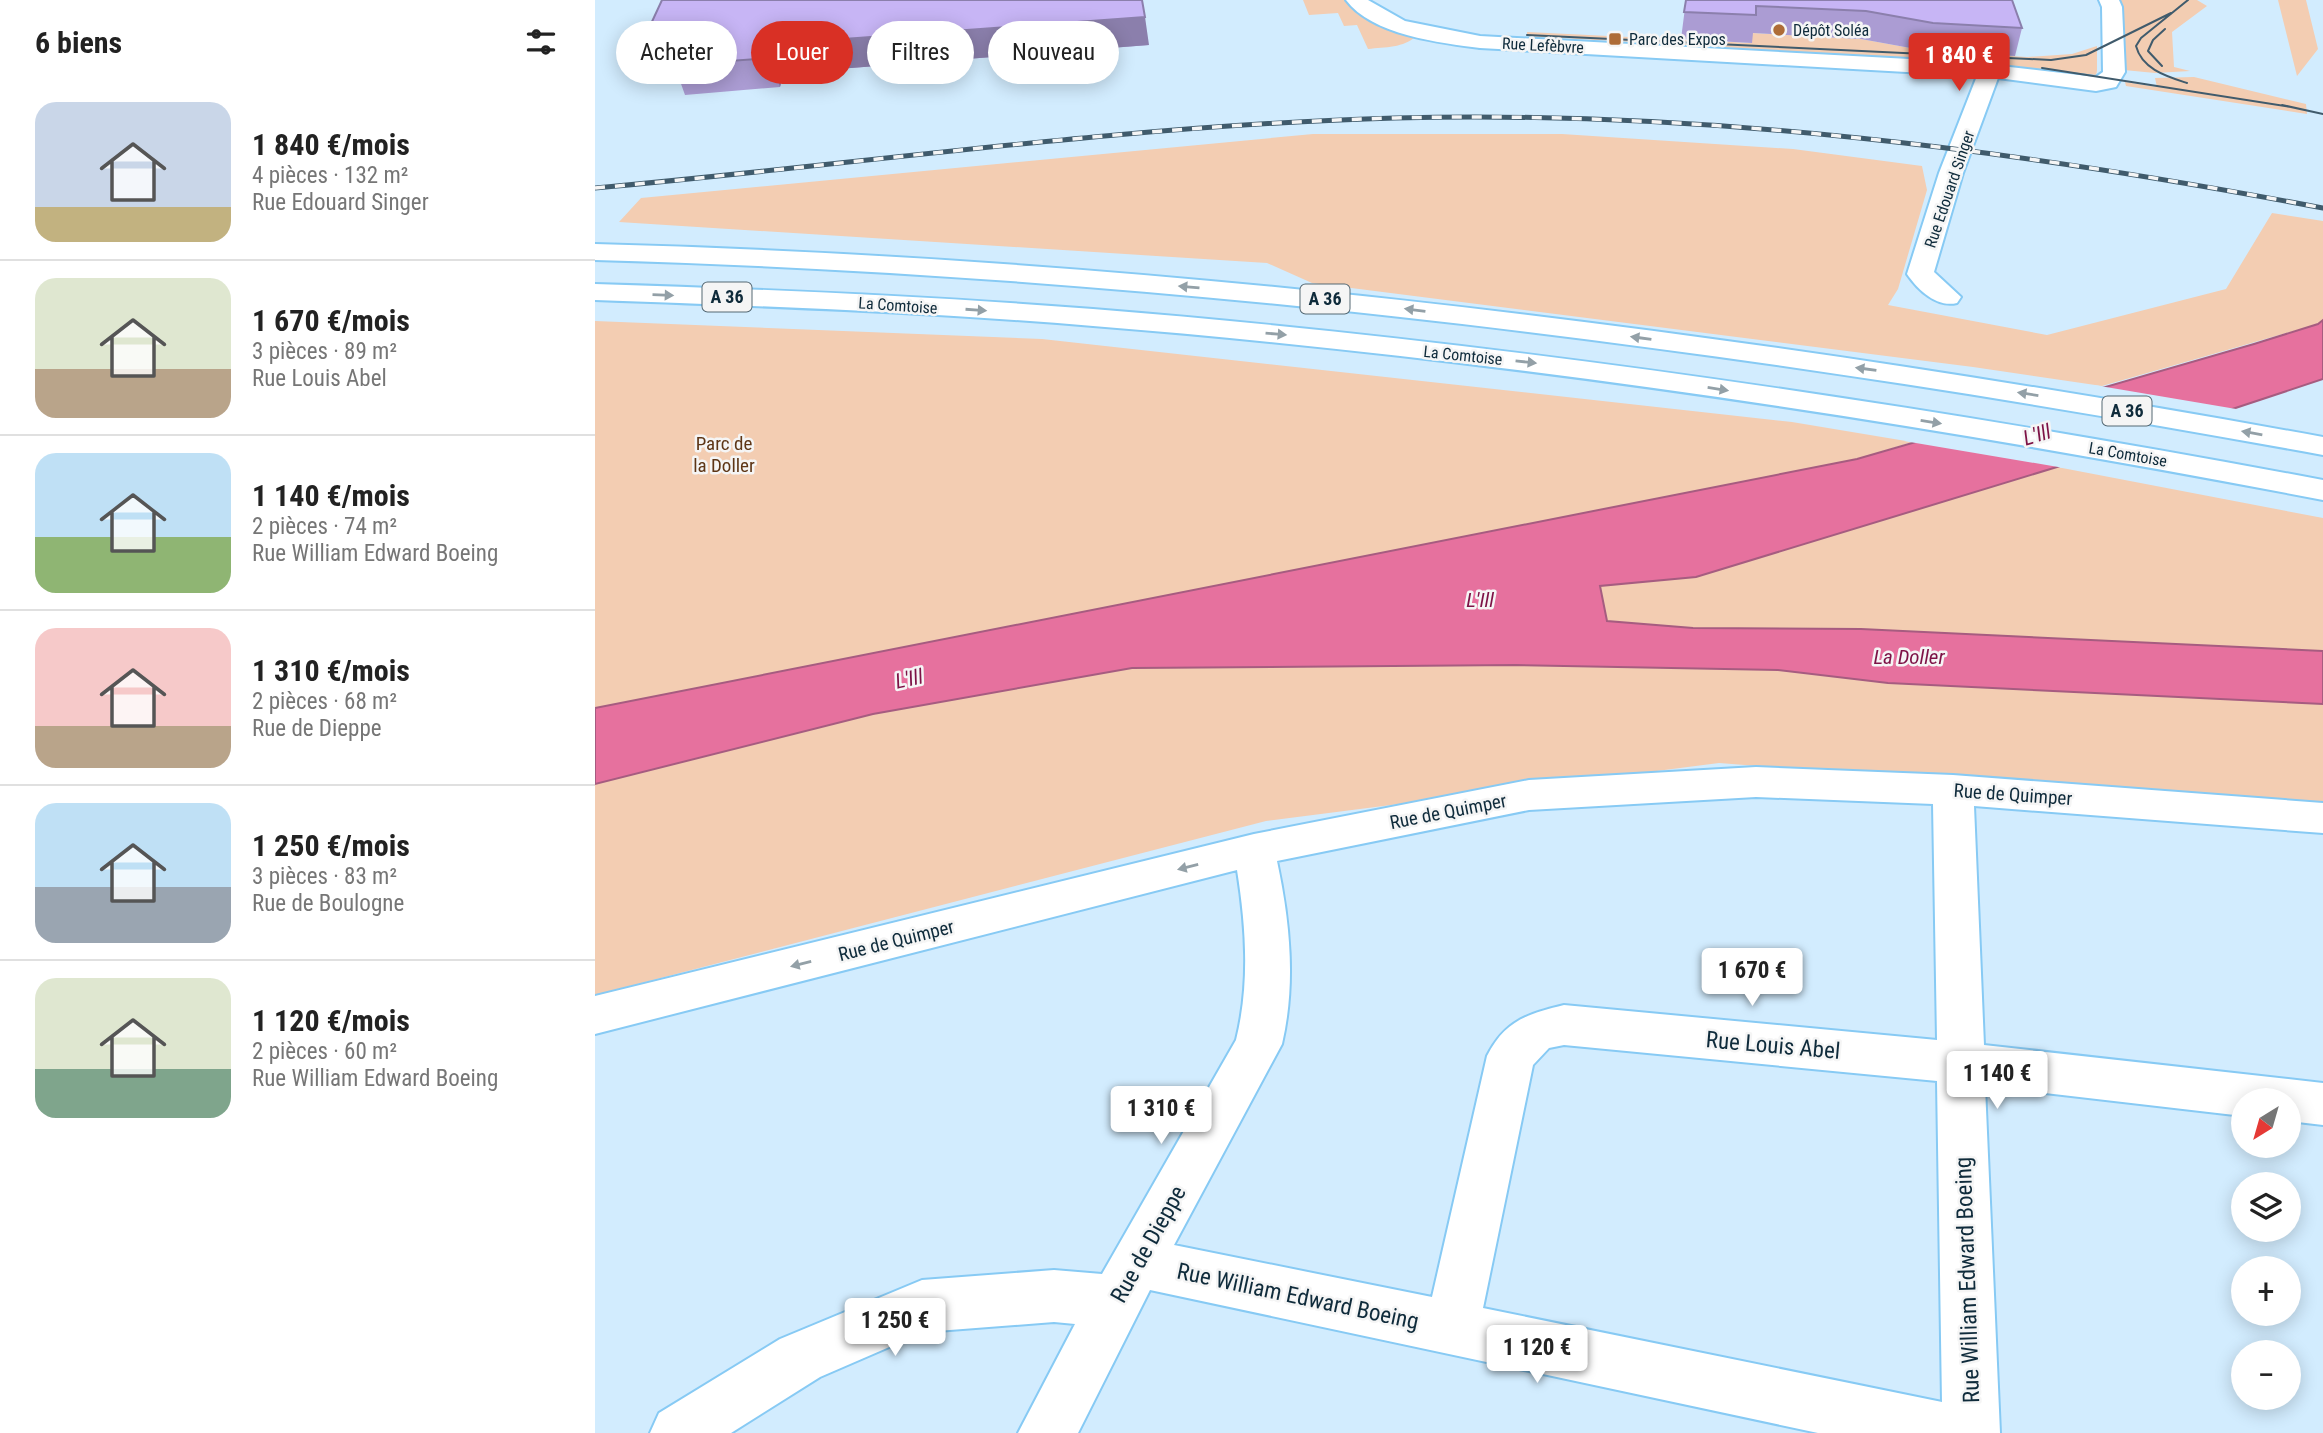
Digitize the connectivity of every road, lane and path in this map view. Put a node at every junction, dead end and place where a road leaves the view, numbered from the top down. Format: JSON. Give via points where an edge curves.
{"nodes":[{"id":1,"x":1356,"y":0,"type":"edge"},
{"id":2,"x":2109,"y":0,"type":"edge"},
{"id":3,"x":1990,"y":70,"type":"junction"},
{"id":4,"x":595,"y":252,"type":"edge"},
{"id":5,"x":595,"y":292,"type":"edge"},
{"id":6,"x":1947,"y":298,"type":"dead end"},
{"id":7,"x":2321,"y":446,"type":"edge"},
{"id":8,"x":2323,"y":490,"type":"edge"},
{"id":9,"x":1953,"y":790,"type":"junction"},
{"id":10,"x":2323,"y":818,"type":"edge"},
{"id":11,"x":1254,"y":850,"type":"junction"},
{"id":12,"x":595,"y":1015,"type":"edge"},
{"id":13,"x":1961,"y":1063,"type":"junction"},
{"id":14,"x":2323,"y":1104,"type":"edge"},
{"id":15,"x":1127,"y":1282,"type":"junction"},
{"id":16,"x":1452,"y":1328,"type":"junction"},
{"id":17,"x":679,"y":1433,"type":"edge"},
{"id":18,"x":1047,"y":1433,"type":"edge"},
{"id":19,"x":1952,"y":1433,"type":"edge"},
{"id":20,"x":1971,"y":1433,"type":"edge"}],
"edges":[{"from":1,"to":3,"type":"main road","name":"Rue Lefèbvre","via":[[1411,29],[1480,42]]},
{"from":2,"to":3,"type":"main road","name":"Rue Lefèbvre","via":[[2114,72],[2108,82],[2090,84]]},
{"from":3,"to":6,"type":"main road","name":"Rue Edouard Singer","via":[[1920,274]]},
{"from":7,"to":4,"type":"main road","name":"La Comtoise","number":"A 36","one_way":true,"via":[[1934,379],[1316,298],[876,264]]},
{"from":5,"to":8,"type":"main road","name":"La Comtoise","number":"A 36","one_way":true,"via":[[859,302],[1285,335],[1578,368],[2057,441]]},
{"from":9,"to":10,"type":"main road","name":"Rue de Quimper"},
{"from":9,"to":11,"type":"main road","name":"Rue de Quimper","via":[[1756,782],[1529,795]]},
{"from":9,"to":13,"type":"main road","name":"Rue William Edward Boeing"},
{"from":11,"to":12,"type":"main road","name":"Rue de Quimper","one_way":true},
{"from":11,"to":15,"type":"main road","name":"Rue de Dieppe","via":[[1268,979],[1265,1021],[1258,1044]]},
{"from":13,"to":14,"type":"main road","name":"Rue Louis Abel"},
{"from":13,"to":16,"type":"main road","name":"Rue Louis Abel","via":[[1564,1025],[1535,1032],[1511,1056]]},
{"from":13,"to":20,"type":"main road","name":"Rue William Edward Boeing"},
{"from":15,"to":16,"type":"main road","name":"Rue William Edward Boeing"},
{"from":15,"to":17,"type":"main road","name":"Rue William Edward Boeing","via":[[1054,1296],[922,1306],[800,1358]]},
{"from":15,"to":18,"type":"main road","name":"Rue de Dieppe"},
{"from":16,"to":19,"type":"main road","name":"Rue William Edward Boeing"}]}
